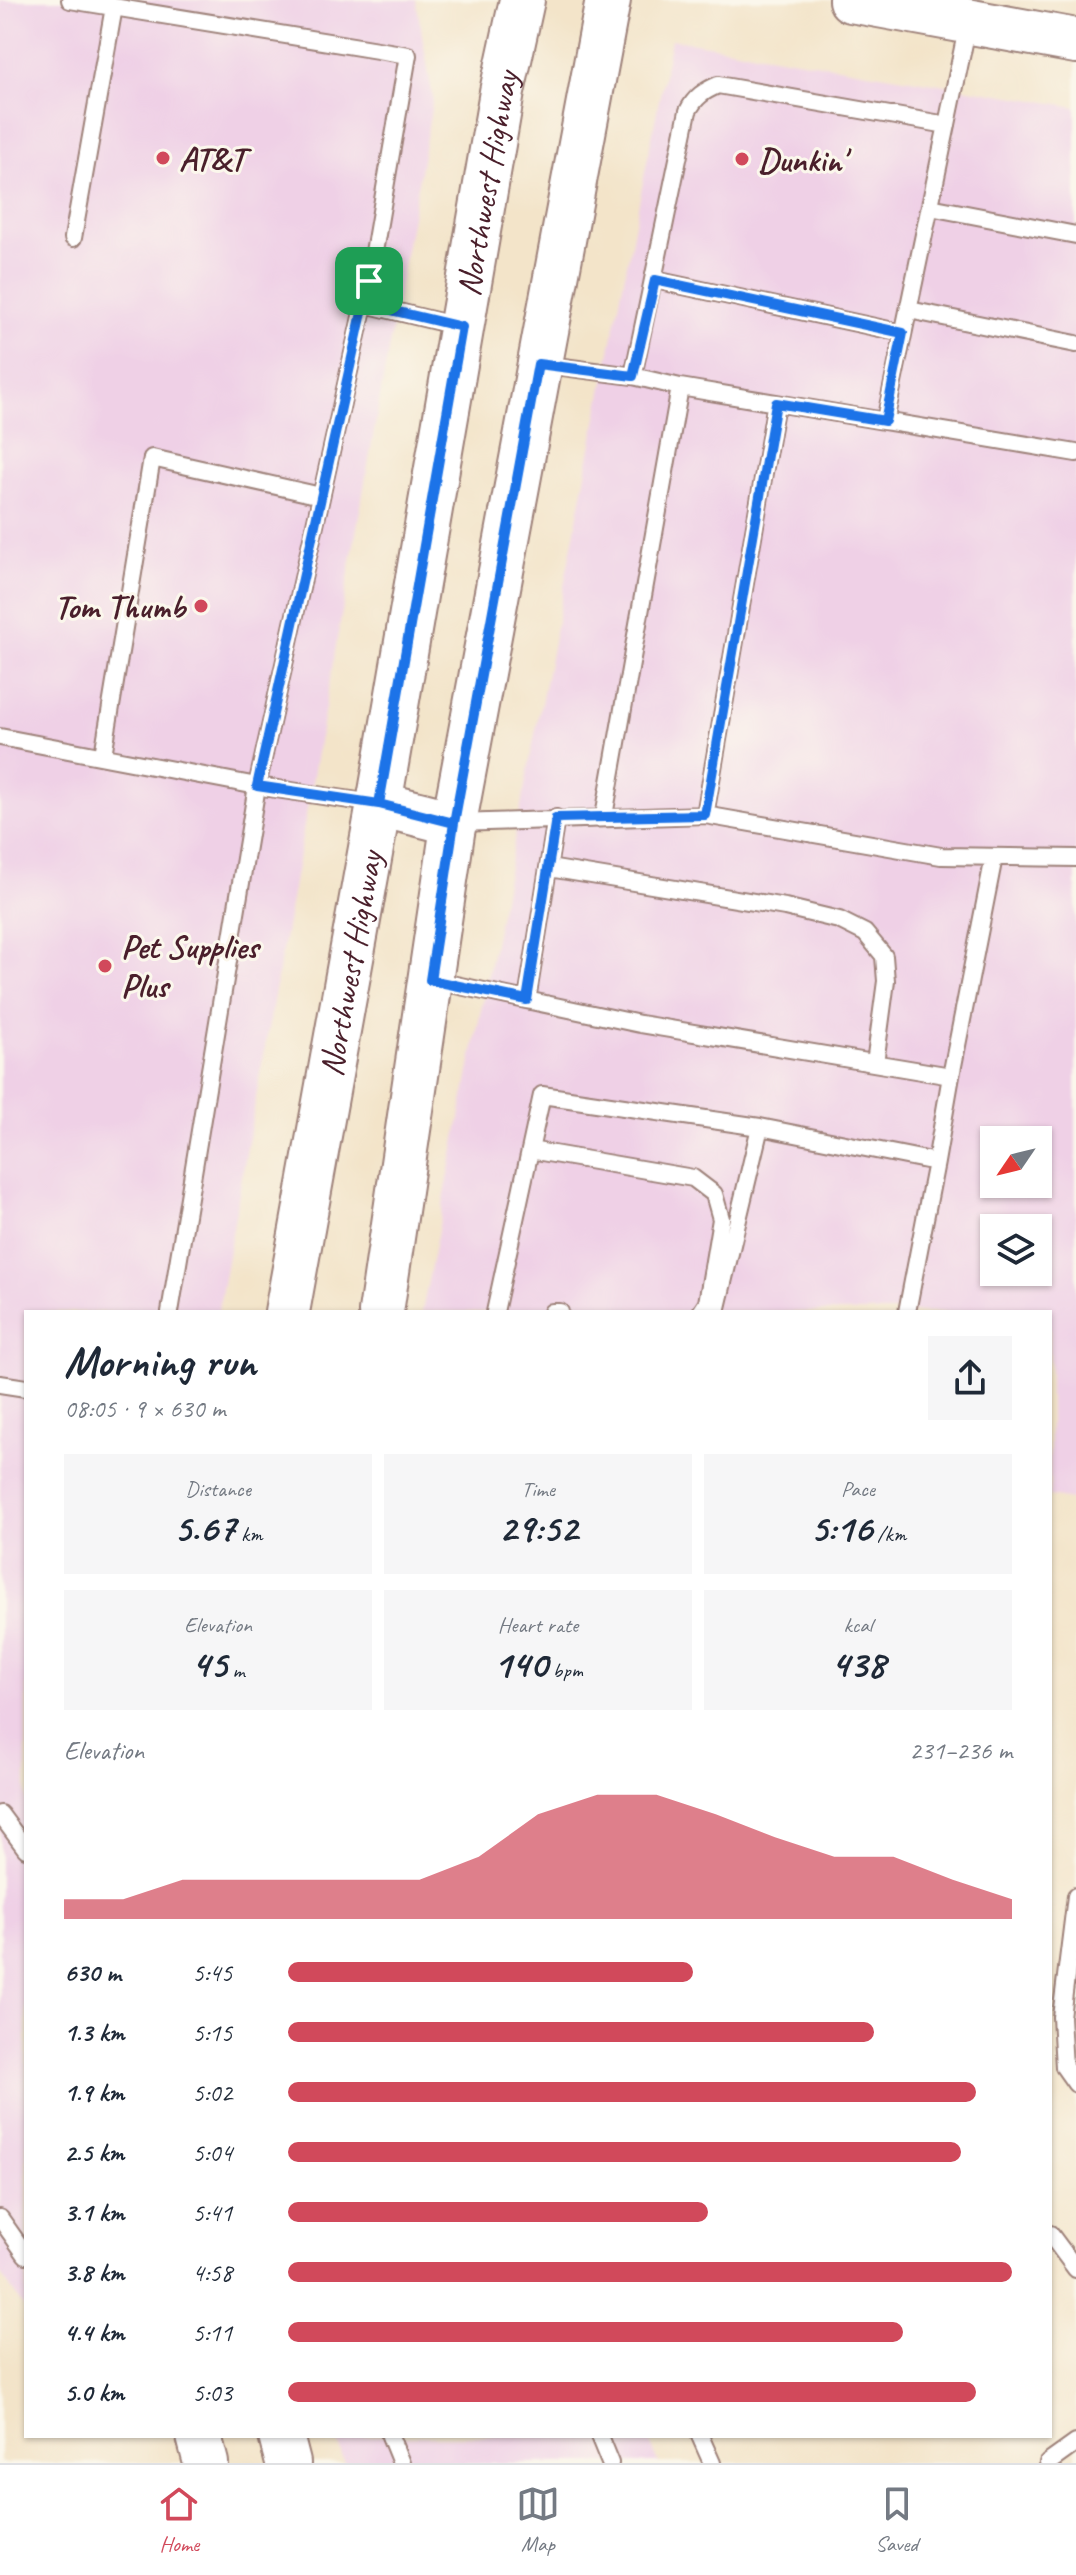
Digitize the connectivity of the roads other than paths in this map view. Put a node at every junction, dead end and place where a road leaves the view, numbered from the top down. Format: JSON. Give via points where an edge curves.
{"nodes":[{"id":1,"x":70,"y":0,"type":"edge"},
{"id":2,"x":522,"y":0,"type":"edge"},
{"id":3,"x":608,"y":0,"type":"edge"},
{"id":4,"x":851,"y":0,"type":"edge"},
{"id":5,"x":114,"y":7,"type":"junction"},
{"id":6,"x":969,"y":21,"type":"junction"},
{"id":7,"x":1076,"y":41,"type":"edge"},
{"id":8,"x":947,"y":125,"type":"junction"},
{"id":9,"x":930,"y":207,"type":"junction"},
{"id":10,"x":1076,"y":235,"type":"edge"},
{"id":11,"x":73,"y":238,"type":"dead end"},
{"id":12,"x":655,"y":280,"type":"junction"},
{"id":13,"x":369,"y":281,"type":"junction"},
{"id":14,"x":909,"y":310,"type":"junction"},
{"id":15,"x":462,"y":327,"type":"junction"},
{"id":16,"x":903,"y":333,"type":"junction"},
{"id":17,"x":1076,"y":344,"type":"edge"},
{"id":18,"x":538,"y":364,"type":"junction"},
{"id":19,"x":633,"y":376,"type":"junction"},
{"id":20,"x":680,"y":387,"type":"junction"},
{"id":21,"x":776,"y":403,"type":"junction"},
{"id":22,"x":885,"y":421,"type":"junction"},
{"id":23,"x":1076,"y":453,"type":"edge"},
{"id":24,"x":321,"y":496,"type":"junction"},
{"id":25,"x":0,"y":737,"type":"edge"},
{"id":26,"x":103,"y":755,"type":"junction"},
{"id":27,"x":257,"y":786,"type":"junction"},
{"id":28,"x":379,"y":804,"type":"junction"},
{"id":29,"x":705,"y":815,"type":"junction"},
{"id":30,"x":604,"y":816,"type":"junction"},
{"id":31,"x":556,"y":818,"type":"junction"},
{"id":32,"x":454,"y":823,"type":"junction"},
{"id":33,"x":994,"y":857,"type":"junction"},
{"id":34,"x":1076,"y":858,"type":"edge"},
{"id":35,"x":549,"y":868,"type":"junction"},
{"id":36,"x":430,"y":980,"type":"junction"},
{"id":37,"x":527,"y":1000,"type":"junction"},
{"id":38,"x":875,"y":1063,"type":"junction"},
{"id":39,"x":951,"y":1076,"type":"junction"},
{"id":40,"x":760,"y":1127,"type":"junction"},
{"id":41,"x":530,"y":1150,"type":"junction"},
{"id":42,"x":936,"y":1162,"type":"junction"},
{"id":43,"x":170,"y":1310,"type":"edge"},
{"id":44,"x":287,"y":1310,"type":"edge"},
{"id":45,"x":381,"y":1310,"type":"edge"},
{"id":46,"x":495,"y":1310,"type":"edge"},
{"id":47,"x":702,"y":1310,"type":"edge"},
{"id":48,"x":716,"y":1310,"type":"edge"},
{"id":49,"x":907,"y":1310,"type":"edge"},
{"id":50,"x":0,"y":1384,"type":"edge"},
{"id":51,"x":24,"y":1388,"type":"edge"},
{"id":52,"x":0,"y":1814,"type":"edge"},
{"id":53,"x":24,"y":1846,"type":"edge"},
{"id":54,"x":1076,"y":1896,"type":"edge"},
{"id":55,"x":1076,"y":2084,"type":"edge"},
{"id":56,"x":0,"y":2218,"type":"edge"},
{"id":57,"x":1052,"y":2237,"type":"edge"},
{"id":58,"x":24,"y":2252,"type":"edge"},
{"id":59,"x":1076,"y":2269,"type":"edge"},
{"id":60,"x":200,"y":2438,"type":"edge"},
{"id":61,"x":282,"y":2438,"type":"edge"},
{"id":62,"x":391,"y":2438,"type":"edge"},
{"id":63,"x":600,"y":2438,"type":"edge"},
{"id":64,"x":701,"y":2438,"type":"edge"},
{"id":65,"x":1076,"y":2443,"type":"edge"},
{"id":66,"x":206,"y":2463,"type":"edge"},
{"id":67,"x":288,"y":2463,"type":"edge"},
{"id":68,"x":401,"y":2463,"type":"edge"},
{"id":69,"x":610,"y":2463,"type":"edge"},
{"id":70,"x":712,"y":2463,"type":"edge"},
{"id":71,"x":1048,"y":2463,"type":"edge"}],
"edges":[{"from":1,"to":5,"type":"lane"},
{"from":2,"to":15,"type":"main road","name":"Northwest Highway"},
{"from":3,"to":18,"type":"main road"},
{"from":4,"to":6,"type":"main road"},
{"from":5,"to":11,"type":"lane"},
{"from":5,"to":13,"type":"lane","via":[[408,55]]},
{"from":6,"to":7,"type":"main road"},
{"from":6,"to":8,"type":"lane"},
{"from":8,"to":9,"type":"lane"},
{"from":8,"to":12,"type":"lane","via":[[718,85],[703,92],[688,111]]},
{"from":9,"to":10,"type":"lane"},
{"from":9,"to":14,"type":"lane"},
{"from":12,"to":16,"type":"lane"},
{"from":12,"to":19,"type":"lane"},
{"from":13,"to":15,"type":"lane","via":[[365,304]]},
{"from":13,"to":24,"type":"lane"},
{"from":14,"to":16,"type":"lane"},
{"from":14,"to":17,"type":"lane"},
{"from":15,"to":28,"type":"main road","name":"Northwest Highway"},
{"from":16,"to":22,"type":"lane"},
{"from":18,"to":19,"type":"lane"},
{"from":18,"to":32,"type":"main road"},
{"from":19,"to":20,"type":"lane"},
{"from":20,"to":21,"type":"lane"},
{"from":20,"to":30,"type":"lane"},
{"from":21,"to":22,"type":"lane"},
{"from":21,"to":29,"type":"lane"},
{"from":22,"to":23,"type":"lane"},
{"from":24,"to":26,"type":"lane","via":[[152,458]]},
{"from":24,"to":27,"type":"lane"},
{"from":25,"to":26,"type":"lane"},
{"from":26,"to":27,"type":"lane"},
{"from":27,"to":28,"type":"lane"},
{"from":27,"to":43,"type":"lane"},
{"from":28,"to":32,"type":"main road"},
{"from":28,"to":44,"type":"main road","name":"Northwest Highway"},
{"from":29,"to":30,"type":"lane"},
{"from":29,"to":33,"type":"lane","via":[[941,856]]},
{"from":30,"to":31,"type":"lane"},
{"from":31,"to":32,"type":"lane"},
{"from":31,"to":35,"type":"lane"},
{"from":32,"to":36,"type":"main road"},
{"from":33,"to":34,"type":"lane"},
{"from":33,"to":39,"type":"lane"},
{"from":35,"to":37,"type":"lane"},
{"from":35,"to":38,"type":"lane","via":[[785,907],[839,920],[865,933],[884,956],[886,981]]},
{"from":36,"to":37,"type":"lane"},
{"from":36,"to":45,"type":"main road"},
{"from":37,"to":38,"type":"lane"},
{"from":38,"to":39,"type":"lane"},
{"from":39,"to":42,"type":"lane"},
{"from":40,"to":41,"type":"lane","via":[[542,1095]]},
{"from":40,"to":42,"type":"lane"},
{"from":40,"to":48,"type":"lane"},
{"from":41,"to":46,"type":"lane"},
{"from":41,"to":47,"type":"lane","via":[[693,1178],[714,1194],[721,1219]]},
{"from":42,"to":49,"type":"lane"},
{"from":50,"to":51,"type":"lane"},
{"from":52,"to":53,"type":"lane"},
{"from":54,"to":55,"type":"lane","via":[[1061,2017],[1064,2067]]},
{"from":56,"to":58,"type":"lane"},
{"from":57,"to":59,"type":"lane"},
{"from":60,"to":66,"type":"main road"},
{"from":61,"to":67,"type":"main road"},
{"from":62,"to":68,"type":"lane"},
{"from":63,"to":69,"type":"lane"},
{"from":64,"to":70,"type":"lane"},
{"from":65,"to":71,"type":"lane"}]}
